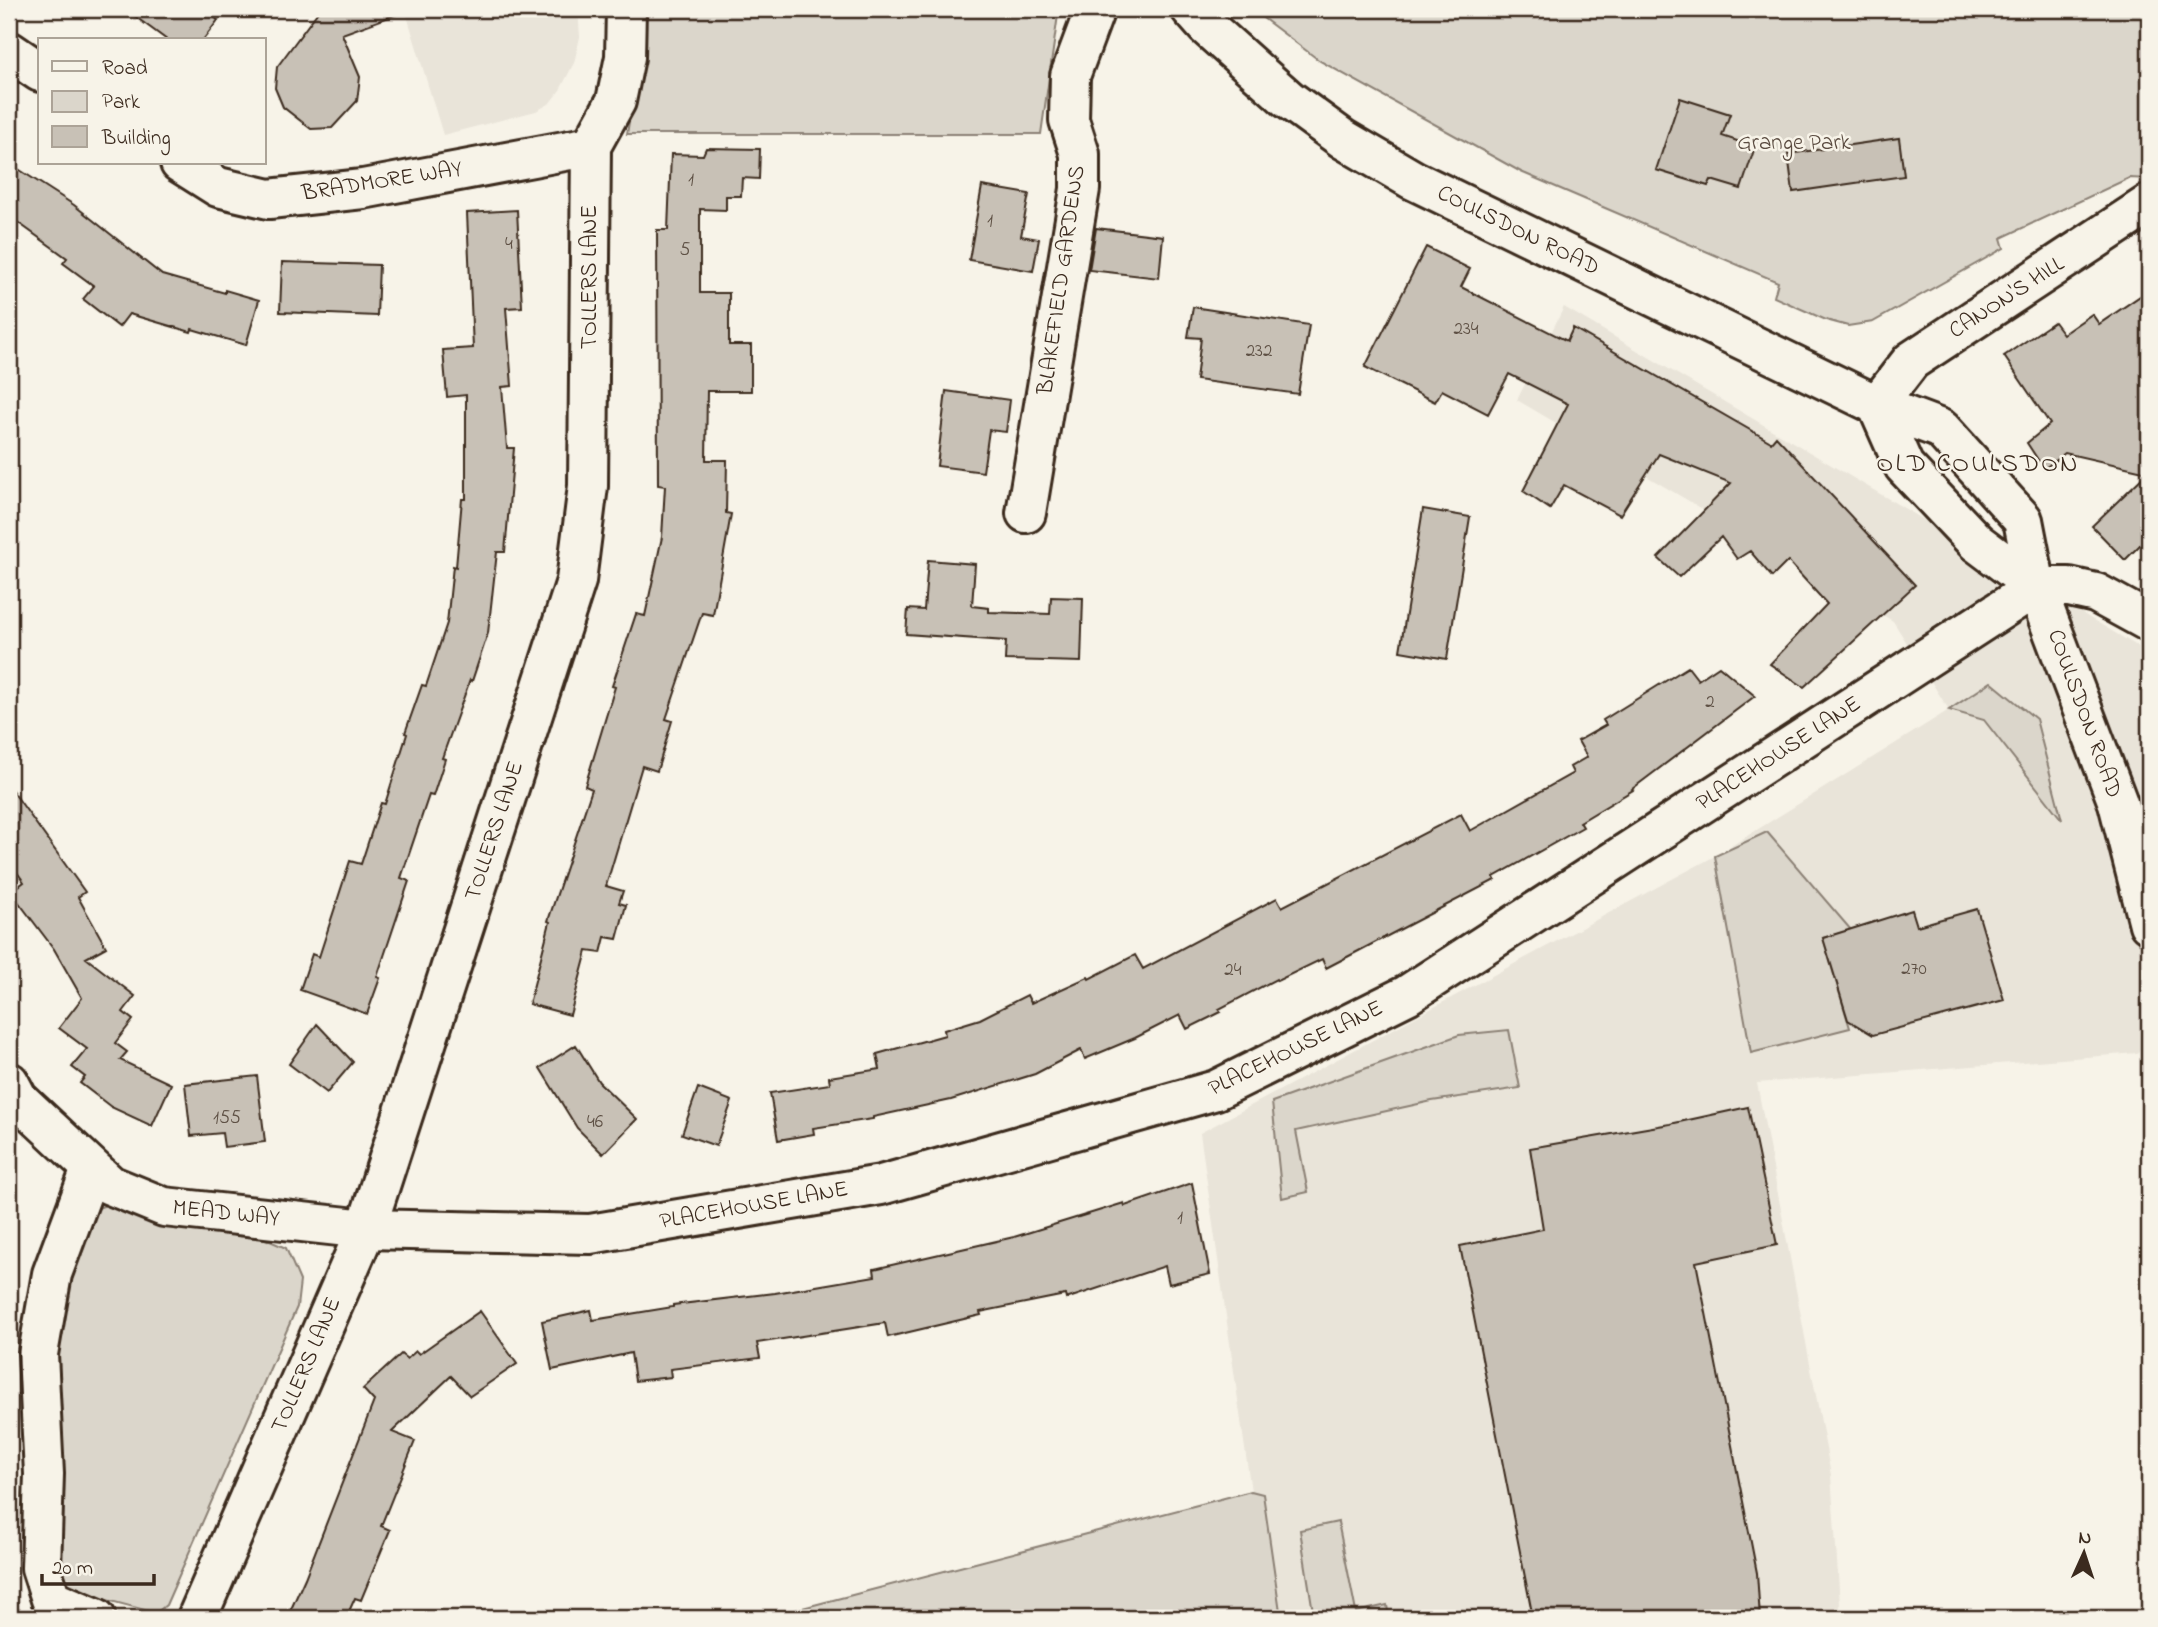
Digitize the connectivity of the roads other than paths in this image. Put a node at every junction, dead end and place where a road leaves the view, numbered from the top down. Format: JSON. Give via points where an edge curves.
{"nodes":[{"id":1,"x":626,"y":9,"type":"edge"},
{"id":2,"x":1095,"y":9,"type":"edge"},
{"id":3,"x":1191,"y":9,"type":"edge"},
{"id":4,"x":9,"y":51,"type":"edge"},
{"id":5,"x":38,"y":71,"type":"edge"},
{"id":6,"x":591,"y":146,"type":"junction"},
{"id":7,"x":182,"y":164,"type":"edge"},
{"id":8,"x":2149,"y":204,"type":"edge"},
{"id":9,"x":1877,"y":405,"type":"junction"},
{"id":10,"x":1026,"y":513,"type":"dead end"},
{"id":11,"x":2036,"y":587,"type":"junction"},
{"id":12,"x":2149,"y":622,"type":"edge"},
{"id":13,"x":2149,"y":923,"type":"edge"},
{"id":14,"x":9,"y":1082,"type":"edge"},
{"id":15,"x":92,"y":1170,"type":"junction"},
{"id":16,"x":366,"y":1229,"type":"junction"},
{"id":17,"x":96,"y":1618,"type":"edge"},
{"id":18,"x":197,"y":1618,"type":"edge"}],
"edges":[{"from":1,"to":6,"type":"street","name":"TOLLERS LANE","via":[[625,57],[616,101]]},
{"from":2,"to":10,"type":"street","name":"BLAKEFIELD GARDENS","via":[[1070,76],[1069,120],[1080,154],[1080,189]]},
{"from":3,"to":9,"type":"street","name":"COULSDON ROAD","via":[[1288,99],[1343,139],[1413,180]]},
{"from":4,"to":5,"type":"street"},
{"from":6,"to":7,"type":"street","name":"BRADMORE WAY","via":[[363,189],[269,199],[218,187]]},
{"from":6,"to":16,"type":"street","name":"TOLLERS LANE","via":[[588,486],[576,581]]},
{"from":8,"to":9,"type":"street","name":"CANON'S HILL","via":[[1911,361]]},
{"from":9,"to":11,"type":"street","via":[[1905,466],[1976,542]]},
{"from":9,"to":11,"type":"street","name":"COULSDON ROAD","via":[[1941,429],[2023,520]]},
{"from":11,"to":12,"type":"street","via":[[2096,593]]},
{"from":11,"to":13,"type":"street","name":"COULSDON ROAD","via":[[2118,803]]},
{"from":11,"to":16,"type":"street","name":"PLACEHOUSE LANE","via":[[1407,995],[1216,1090],[881,1185],[603,1232]]},
{"from":14,"to":15,"type":"street","name":"MEAD WAY","via":[[18,1099]]},
{"from":15,"to":16,"type":"street","name":"MEAD WAY","via":[[110,1185],[164,1207]]},
{"from":15,"to":17,"type":"street","via":[[52,1274],[38,1354],[44,1474],[41,1568],[51,1599]]},
{"from":16,"to":18,"type":"street","name":"TOLLERS LANE"}]}
